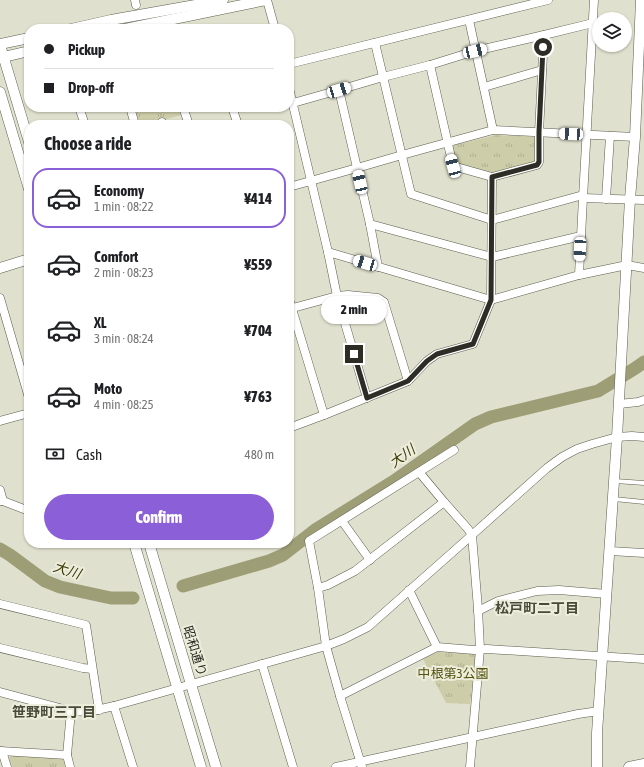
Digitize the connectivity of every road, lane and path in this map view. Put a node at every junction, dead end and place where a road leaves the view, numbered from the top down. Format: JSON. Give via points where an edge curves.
{"nodes":[{"id":1,"x":223,"y":0,"type":"edge"},
{"id":2,"x":267,"y":0,"type":"edge"},
{"id":3,"x":548,"y":0,"type":"edge"},
{"id":4,"x":594,"y":0,"type":"edge"},
{"id":5,"x":641,"y":0,"type":"edge"},
{"id":6,"x":593,"y":12,"type":"edge"},
{"id":7,"x":469,"y":20,"type":"junction"},
{"id":8,"x":592,"y":23,"type":"edge"},
{"id":9,"x":93,"y":24,"type":"edge"},
{"id":10,"x":149,"y":24,"type":"edge"},
{"id":11,"x":274,"y":24,"type":"edge"},
{"id":12,"x":544,"y":35,"type":"junction"},
{"id":13,"x":24,"y":39,"type":"edge"},
{"id":14,"x":592,"y":39,"type":"edge"},
{"id":15,"x":375,"y":43,"type":"junction"},
{"id":16,"x":0,"y":45,"type":"edge"},
{"id":17,"x":641,"y":49,"type":"edge"},
{"id":18,"x":475,"y":51,"type":"junction"},
{"id":19,"x":24,"y":52,"type":"edge"},
{"id":20,"x":2,"y":57,"type":"edge"},
{"id":21,"x":294,"y":63,"type":"edge"},
{"id":22,"x":430,"y":65,"type":"junction"},
{"id":23,"x":542,"y":70,"type":"junction"},
{"id":24,"x":383,"y":77,"type":"junction"},
{"id":25,"x":484,"y":87,"type":"junction"},
{"id":26,"x":339,"y":90,"type":"junction"},
{"id":27,"x":640,"y":90,"type":"edge"},
{"id":28,"x":0,"y":92,"type":"edge"},
{"id":29,"x":294,"y":103,"type":"edge"},
{"id":30,"x":294,"y":107,"type":"edge"},
{"id":31,"x":24,"y":126,"type":"edge"},
{"id":32,"x":494,"y":130,"type":"junction"},
{"id":33,"x":539,"y":132,"type":"junction"},
{"id":34,"x":586,"y":135,"type":"junction"},
{"id":35,"x":610,"y":136,"type":"junction"},
{"id":36,"x":639,"y":138,"type":"edge"},
{"id":37,"x":447,"y":143,"type":"junction"},
{"id":38,"x":402,"y":155,"type":"junction"},
{"id":39,"x":357,"y":168,"type":"junction"},
{"id":40,"x":24,"y":172,"type":"edge"},
{"id":41,"x":492,"y":177,"type":"junction"},
{"id":42,"x":311,"y":180,"type":"junction"},
{"id":43,"x":294,"y":185,"type":"edge"},
{"id":44,"x":583,"y":196,"type":"junction"},
{"id":45,"x":606,"y":198,"type":"junction"},
{"id":46,"x":630,"y":199,"type":"junction"},
{"id":47,"x":644,"y":200,"type":"edge"},
{"id":48,"x":492,"y":220,"type":"junction"},
{"id":49,"x":370,"y":224,"type":"junction"},
{"id":50,"x":581,"y":236,"type":"junction"},
{"id":51,"x":328,"y":252,"type":"junction"},
{"id":52,"x":492,"y":257,"type":"junction"},
{"id":53,"x":24,"y":261,"type":"edge"},
{"id":54,"x":627,"y":265,"type":"junction"},
{"id":55,"x":378,"y":267,"type":"junction"},
{"id":56,"x":0,"y":268,"type":"edge"},
{"id":57,"x":644,"y":268,"type":"edge"},
{"id":58,"x":579,"y":274,"type":"junction"},
{"id":59,"x":337,"y":296,"type":"junction"},
{"id":60,"x":0,"y":298,"type":"edge"},
{"id":61,"x":491,"y":300,"type":"junction"},
{"id":62,"x":294,"y":308,"type":"edge"},
{"id":63,"x":294,"y":321,"type":"edge"},
{"id":64,"x":24,"y":381,"type":"edge"},
{"id":65,"x":408,"y":381,"type":"junction"},
{"id":66,"x":367,"y":398,"type":"junction"},
{"id":67,"x":644,"y":400,"type":"edge"},
{"id":68,"x":619,"y":404,"type":"junction"},
{"id":69,"x":24,"y":414,"type":"edge"},
{"id":70,"x":324,"y":415,"type":"junction"},
{"id":71,"x":0,"y":421,"type":"edge"},
{"id":72,"x":294,"y":426,"type":"edge"},
{"id":73,"x":617,"y":437,"type":"junction"},
{"id":74,"x":644,"y":437,"type":"edge"},
{"id":75,"x":454,"y":450,"type":"dead end"},
{"id":76,"x":419,"y":472,"type":"junction"},
{"id":77,"x":614,"y":481,"type":"junction"},
{"id":78,"x":644,"y":483,"type":"edge"},
{"id":79,"x":0,"y":490,"type":"edge"},
{"id":80,"x":613,"y":499,"type":"junction"},
{"id":81,"x":2,"y":501,"type":"edge"},
{"id":82,"x":444,"y":502,"type":"junction"},
{"id":83,"x":644,"y":502,"type":"edge"},
{"id":84,"x":24,"y":509,"type":"edge"},
{"id":85,"x":342,"y":521,"type":"junction"},
{"id":86,"x":472,"y":535,"type":"junction"},
{"id":87,"x":135,"y":548,"type":"edge"},
{"id":88,"x":150,"y":548,"type":"edge"},
{"id":89,"x":610,"y":551,"type":"junction"},
{"id":90,"x":644,"y":553,"type":"edge"},
{"id":91,"x":370,"y":560,"type":"junction"},
{"id":92,"x":318,"y":588,"type":"junction"},
{"id":93,"x":410,"y":590,"type":"junction"},
{"id":94,"x":607,"y":594,"type":"junction"},
{"id":95,"x":0,"y":604,"type":"edge"},
{"id":96,"x":478,"y":611,"type":"junction"},
{"id":97,"x":326,"y":646,"type":"junction"},
{"id":98,"x":437,"y":647,"type":"junction"},
{"id":99,"x":0,"y":648,"type":"edge"},
{"id":100,"x":480,"y":649,"type":"junction"},
{"id":101,"x":603,"y":656,"type":"junction"},
{"id":102,"x":644,"y":659,"type":"edge"},
{"id":103,"x":262,"y":664,"type":"junction"},
{"id":104,"x":92,"y":669,"type":"junction"},
{"id":105,"x":191,"y":684,"type":"junction"},
{"id":106,"x":177,"y":688,"type":"junction"},
{"id":107,"x":0,"y":692,"type":"edge"},
{"id":108,"x":340,"y":696,"type":"junction"},
{"id":109,"x":114,"y":706,"type":"junction"},
{"id":110,"x":99,"y":710,"type":"junction"},
{"id":111,"x":71,"y":711,"type":"junction"},
{"id":112,"x":599,"y":711,"type":"junction"},
{"id":113,"x":472,"y":738,"type":"junction"},
{"id":114,"x":1,"y":751,"type":"edge"},
{"id":115,"x":67,"y":755,"type":"junction"},
{"id":116,"x":362,"y":764,"type":"edge"},
{"id":117,"x":644,"y":764,"type":"edge"},
{"id":118,"x":7,"y":767,"type":"edge"},
{"id":119,"x":70,"y":767,"type":"edge"},
{"id":120,"x":132,"y":767,"type":"edge"},
{"id":121,"x":201,"y":767,"type":"edge"},
{"id":122,"x":216,"y":767,"type":"edge"},
{"id":123,"x":293,"y":767,"type":"edge"},
{"id":124,"x":336,"y":767,"type":"edge"},
{"id":125,"x":470,"y":767,"type":"edge"},
{"id":126,"x":597,"y":767,"type":"edge"},
{"id":127,"x":629,"y":767,"type":"edge"}],
"edges":[{"from":1,"to":9,"type":"street"},
{"from":2,"to":10,"type":"street"},
{"from":2,"to":11,"type":"street"},
{"from":3,"to":7,"type":"street"},
{"from":4,"to":6,"type":"street"},
{"from":5,"to":17,"type":"street"},
{"from":7,"to":15,"type":"street"},
{"from":7,"to":18,"type":"street"},
{"from":8,"to":12,"type":"street"},
{"from":12,"to":18,"type":"street"},
{"from":12,"to":23,"type":"street"},
{"from":13,"to":16,"type":"street"},
{"from":14,"to":34,"type":"street"},
{"from":15,"to":21,"type":"street"},
{"from":15,"to":24,"type":"street"},
{"from":16,"to":20,"type":"street"},
{"from":17,"to":27,"type":"street"},
{"from":18,"to":22,"type":"street"},
{"from":18,"to":25,"type":"street"},
{"from":19,"to":20,"type":"street"},
{"from":20,"to":31,"type":"street"},
{"from":22,"to":24,"type":"street"},
{"from":22,"to":37,"type":"street"},
{"from":23,"to":25,"type":"street"},
{"from":23,"to":33,"type":"street"},
{"from":24,"to":26,"type":"street"},
{"from":24,"to":38,"type":"street"},
{"from":25,"to":32,"type":"street"},
{"from":26,"to":29,"type":"street"},
{"from":26,"to":39,"type":"street"},
{"from":27,"to":36,"type":"street"},
{"from":28,"to":40,"type":"street"},
{"from":30,"to":42,"type":"street"},
{"from":32,"to":33,"type":"street"},
{"from":32,"to":37,"type":"street"},
{"from":33,"to":34,"type":"street"},
{"from":33,"to":41,"type":"street","via":[[537,165]]},
{"from":34,"to":35,"type":"street"},
{"from":34,"to":44,"type":"street"},
{"from":35,"to":36,"type":"street"},
{"from":35,"to":45,"type":"street"},
{"from":36,"to":46,"type":"street"},
{"from":37,"to":38,"type":"street"},
{"from":37,"to":41,"type":"street","via":[[453,166]]},
{"from":38,"to":39,"type":"street"},
{"from":38,"to":48,"type":"street","via":[[411,194]]},
{"from":39,"to":42,"type":"street"},
{"from":39,"to":49,"type":"street"},
{"from":41,"to":48,"type":"street"},
{"from":42,"to":43,"type":"street"},
{"from":42,"to":51,"type":"street"},
{"from":44,"to":45,"type":"street"},
{"from":44,"to":48,"type":"street"},
{"from":44,"to":50,"type":"street"},
{"from":45,"to":46,"type":"street"},
{"from":46,"to":47,"type":"street"},
{"from":46,"to":54,"type":"street"},
{"from":48,"to":52,"type":"street"},
{"from":49,"to":52,"type":"street"},
{"from":49,"to":55,"type":"street"},
{"from":50,"to":52,"type":"street"},
{"from":50,"to":58,"type":"street"},
{"from":51,"to":55,"type":"street"},
{"from":51,"to":59,"type":"street"},
{"from":52,"to":61,"type":"street"},
{"from":53,"to":56,"type":"street"},
{"from":54,"to":57,"type":"street"},
{"from":54,"to":58,"type":"street"},
{"from":54,"to":68,"type":"street"},
{"from":55,"to":61,"type":"street"},
{"from":58,"to":61,"type":"street"},
{"from":59,"to":62,"type":"street"},
{"from":59,"to":65,"type":"street","via":[[378,298],[384,302]]},
{"from":59,"to":66,"type":"street"},
{"from":60,"to":64,"type":"street"},
{"from":61,"to":65,"type":"street","via":[[473,344],[437,354]]},
{"from":63,"to":70,"type":"street"},
{"from":65,"to":66,"type":"street"},
{"from":66,"to":70,"type":"street"},
{"from":67,"to":68,"type":"street"},
{"from":68,"to":73,"type":"street"},
{"from":69,"to":71,"type":"street"},
{"from":70,"to":72,"type":"street"},
{"from":73,"to":74,"type":"street"},
{"from":73,"to":77,"type":"street"},
{"from":73,"to":86,"type":"street","via":[[577,449],[562,457]]},
{"from":75,"to":76,"type":"street"},
{"from":76,"to":82,"type":"street"},
{"from":76,"to":85,"type":"street"},
{"from":77,"to":78,"type":"lane"},
{"from":77,"to":80,"type":"street"},
{"from":79,"to":81,"type":"street"},
{"from":80,"to":83,"type":"lane"},
{"from":80,"to":89,"type":"street"},
{"from":81,"to":84,"type":"street"},
{"from":82,"to":86,"type":"street"},
{"from":82,"to":91,"type":"street"},
{"from":85,"to":91,"type":"street"},
{"from":85,"to":92,"type":"street","via":[[309,541]]},
{"from":86,"to":93,"type":"street"},
{"from":86,"to":96,"type":"street"},
{"from":87,"to":106,"type":"street"},
{"from":88,"to":105,"type":"street","name":"昭和通り"},
{"from":89,"to":90,"type":"street"},
{"from":89,"to":94,"type":"street"},
{"from":91,"to":92,"type":"street","via":[[355,571]]},
{"from":92,"to":97,"type":"street"},
{"from":93,"to":97,"type":"street","via":[[368,627]]},
{"from":93,"to":98,"type":"street"},
{"from":94,"to":96,"type":"street","via":[[537,591],[498,601]]},
{"from":94,"to":101,"type":"street"},
{"from":95,"to":104,"type":"street","via":[[86,625]]},
{"from":96,"to":100,"type":"street"},
{"from":97,"to":103,"type":"street"},
{"from":97,"to":108,"type":"street"},
{"from":98,"to":100,"type":"street"},
{"from":98,"to":108,"type":"street"},
{"from":99,"to":104,"type":"street"},
{"from":100,"to":101,"type":"street"},
{"from":100,"to":113,"type":"street"},
{"from":101,"to":102,"type":"street"},
{"from":101,"to":112,"type":"street"},
{"from":103,"to":105,"type":"street"},
{"from":103,"to":123,"type":"street"},
{"from":104,"to":110,"type":"street"},
{"from":105,"to":106,"type":"street"},
{"from":105,"to":122,"type":"street","name":"昭和通り"},
{"from":106,"to":109,"type":"street"},
{"from":106,"to":121,"type":"street"},
{"from":107,"to":111,"type":"street"},
{"from":108,"to":116,"type":"street"},
{"from":109,"to":110,"type":"street"},
{"from":109,"to":120,"type":"street"},
{"from":110,"to":111,"type":"street"},
{"from":111,"to":115,"type":"street"},
{"from":112,"to":113,"type":"street"},
{"from":112,"to":126,"type":"street"},
{"from":113,"to":116,"type":"street"},
{"from":113,"to":125,"type":"street"},
{"from":114,"to":115,"type":"street"},
{"from":114,"to":118,"type":"street"},
{"from":115,"to":119,"type":"street"},
{"from":116,"to":124,"type":"street"},
{"from":117,"to":127,"type":"street"}]}
